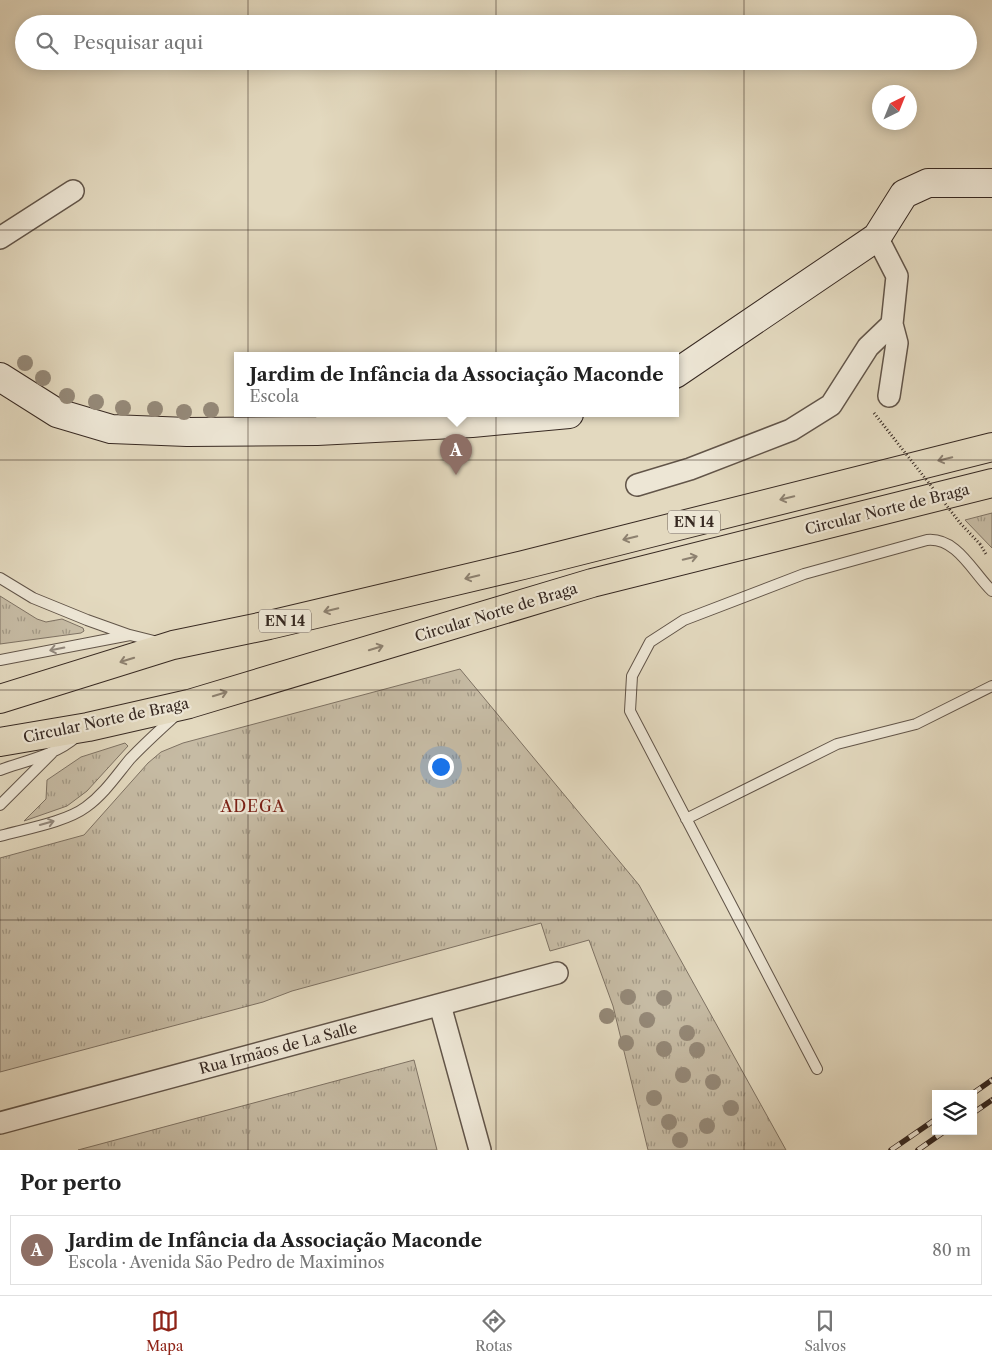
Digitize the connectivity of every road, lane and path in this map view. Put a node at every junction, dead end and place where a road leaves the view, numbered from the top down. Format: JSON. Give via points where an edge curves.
{"nodes":[{"id":1,"x":992,"y":183,"type":"edge"},
{"id":2,"x":74,"y":191,"type":"dead end"},
{"id":3,"x":877,"y":236,"type":"junction"},
{"id":4,"x":0,"y":238,"type":"edge"},
{"id":5,"x":892,"y":324,"type":"junction"},
{"id":6,"x":679,"y":371,"type":"edge"},
{"id":7,"x":0,"y":377,"type":"edge"},
{"id":8,"x":889,"y":396,"type":"dead end"},
{"id":9,"x":874,"y":413,"type":"dead end"},
{"id":10,"x":537,"y":417,"type":"edge"},
{"id":11,"x":992,"y":447,"type":"edge"},
{"id":12,"x":992,"y":483,"type":"edge"},
{"id":13,"x":637,"y":485,"type":"dead end"},
{"id":14,"x":980,"y":544,"type":"dead end"},
{"id":15,"x":0,"y":578,"type":"edge"},
{"id":16,"x":992,"y":591,"type":"edge"},
{"id":17,"x":130,"y":635,"type":"junction"},
{"id":18,"x":173,"y":645,"type":"junction"},
{"id":19,"x":0,"y":660,"type":"edge"},
{"id":20,"x":992,"y":686,"type":"edge"},
{"id":21,"x":0,"y":699,"type":"edge"},
{"id":22,"x":189,"y":704,"type":"junction"},
{"id":23,"x":88,"y":727,"type":"junction"},
{"id":24,"x":0,"y":742,"type":"edge"},
{"id":25,"x":53,"y":752,"type":"junction"},
{"id":26,"x":0,"y":770,"type":"edge"},
{"id":27,"x":0,"y":805,"type":"edge"},
{"id":28,"x":686,"y":819,"type":"junction"},
{"id":29,"x":0,"y":836,"type":"edge"},
{"id":30,"x":557,"y":973,"type":"dead end"},
{"id":31,"x":440,"y":1005,"type":"junction"},
{"id":32,"x":817,"y":1069,"type":"dead end"},
{"id":33,"x":0,"y":1123,"type":"edge"},
{"id":34,"x":480,"y":1150,"type":"edge"}],
"edges":[{"from":1,"to":3,"type":"street","via":[[928,183],[904,194]]},
{"from":2,"to":4,"type":"street"},
{"from":3,"to":5,"type":"street","via":[[897,276]]},
{"from":3,"to":6,"type":"street"},
{"from":5,"to":8,"type":"street","via":[[897,343]]},
{"from":5,"to":13,"type":"street","via":[[868,347],[831,405],[791,430],[690,469]]},
{"from":7,"to":10,"type":"street","via":[[57,413],[111,429],[317,431]]},
{"from":9,"to":14,"type":"path","bridge":true,"via":[[960,524]]},
{"from":11,"to":18,"type":"highway","number":"EN 14","one_way":true,"via":[[523,565]]},
{"from":22,"to":12,"type":"highway","name":"Circular Norte de Braga","number":"EN 14","one_way":true,"via":[[592,583]]},
{"from":15,"to":17,"type":"lane","via":[[33,598]]},
{"from":16,"to":28,"type":"lane","via":[[963,557],[947,544],[936,539],[927,540],[804,574],[684,620],[650,642],[632,676],[630,712]]},
{"from":17,"to":18,"type":"lane"},
{"from":17,"to":19,"type":"lane","one_way":true},
{"from":18,"to":21,"type":"highway","number":"EN 14","one_way":true},
{"from":20,"to":28,"type":"lane","via":[[916,724],[837,744]]},
{"from":22,"to":23,"type":"highway","name":"Circular Norte de Braga","number":"EN 14"},
{"from":29,"to":22,"type":"lane","one_way":true,"via":[[86,808],[154,735]]},
{"from":23,"to":24,"type":"highway","name":"Circular Norte de Braga","number":"EN 14"},
{"from":23,"to":25,"type":"lane"},
{"from":25,"to":26,"type":"lane"},
{"from":25,"to":27,"type":"lane"},
{"from":28,"to":32,"type":"lane"},
{"from":30,"to":31,"type":"street","name":"Rua Irmãos de La Salle"},
{"from":31,"to":33,"type":"street","name":"Rua Irmãos de La Salle"},
{"from":31,"to":34,"type":"street"}]}
